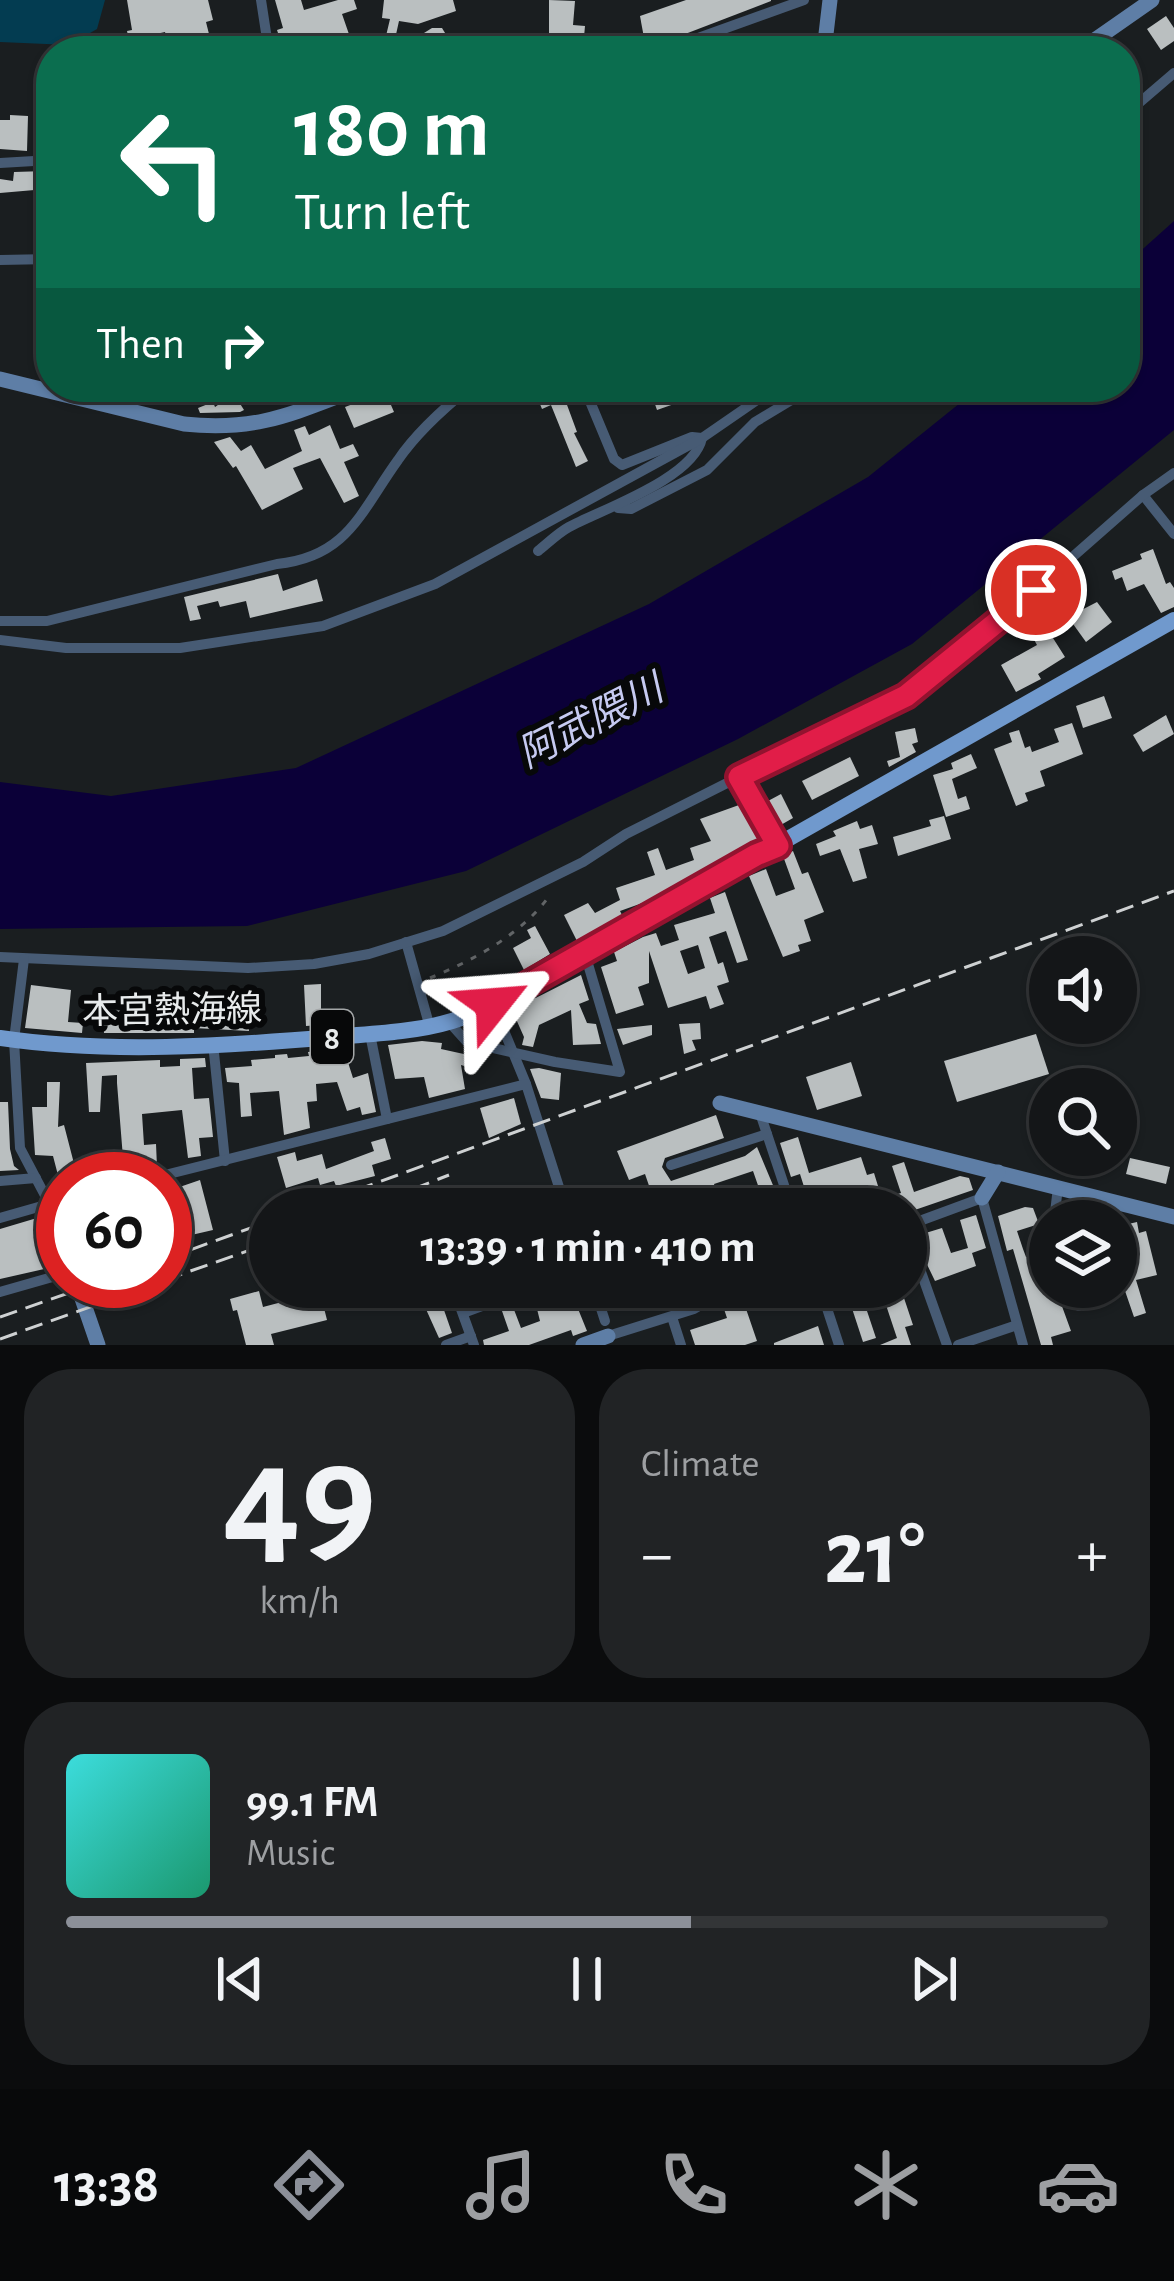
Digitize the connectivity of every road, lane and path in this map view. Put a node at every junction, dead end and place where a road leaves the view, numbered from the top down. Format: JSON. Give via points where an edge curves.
{"nodes":[{"id":1,"x":260,"y":0,"type":"edge"},
{"id":2,"x":804,"y":0,"type":"edge"},
{"id":3,"x":1152,"y":0,"type":"edge"},
{"id":4,"x":827,"y":1,"type":"edge"},
{"id":5,"x":266,"y":36,"type":"edge"},
{"id":6,"x":704,"y":36,"type":"edge"},
{"id":7,"x":825,"y":36,"type":"edge"},
{"id":8,"x":1100,"y":36,"type":"edge"},
{"id":9,"x":1174,"y":73,"type":"edge"},
{"id":10,"x":1140,"y":102,"type":"edge"},
{"id":11,"x":36,"y":161,"type":"edge"},
{"id":12,"x":0,"y":163,"type":"edge"},
{"id":13,"x":36,"y":259,"type":"edge"},
{"id":14,"x":0,"y":260,"type":"edge"},
{"id":15,"x":0,"y":379,"type":"edge"},
{"id":16,"x":36,"y":388,"type":"edge"},
{"id":17,"x":94,"y":402,"type":"edge"},
{"id":18,"x":326,"y":402,"type":"edge"},
{"id":19,"x":455,"y":402,"type":"edge"},
{"id":20,"x":590,"y":402,"type":"edge"},
{"id":21,"x":754,"y":402,"type":"edge"},
{"id":22,"x":788,"y":402,"type":"edge"},
{"id":23,"x":702,"y":438,"type":"junction"},
{"id":24,"x":1174,"y":472,"type":"edge"},
{"id":25,"x":1143,"y":495,"type":"junction"},
{"id":26,"x":615,"y":507,"type":"junction"},
{"id":27,"x":1174,"y":534,"type":"edge"},
{"id":28,"x":538,"y":551,"type":"dead end"},
{"id":29,"x":1174,"y":620,"type":"edge"},
{"id":30,"x":0,"y":621,"type":"edge"},
{"id":31,"x":0,"y":640,"type":"edge"},
{"id":32,"x":739,"y":777,"type":"junction"},
{"id":33,"x":778,"y":846,"type":"junction"},
{"id":34,"x":547,"y":898,"type":"dead end"},
{"id":35,"x":406,"y":942,"type":"junction"},
{"id":36,"x":585,"y":954,"type":"junction"},
{"id":37,"x":0,"y":957,"type":"edge"},
{"id":38,"x":24,"y":959,"type":"junction"},
{"id":39,"x":418,"y":983,"type":"junction"},
{"id":40,"x":493,"y":1004,"type":"junction"},
{"id":41,"x":449,"y":1022,"type":"junction"},
{"id":42,"x":429,"y":1024,"type":"junction"},
{"id":43,"x":370,"y":1034,"type":"junction"},
{"id":44,"x":7,"y":1039,"type":"edge"},
{"id":45,"x":213,"y":1043,"type":"junction"},
{"id":46,"x":516,"y":1053,"type":"junction"},
{"id":47,"x":526,"y":1084,"type":"junction"},
{"id":48,"x":719,"y":1103,"type":"dead end"},
{"id":49,"x":760,"y":1113,"type":"junction"},
{"id":50,"x":387,"y":1119,"type":"junction"},
{"id":51,"x":767,"y":1134,"type":"junction"},
{"id":52,"x":225,"y":1161,"type":"junction"},
{"id":53,"x":671,"y":1165,"type":"dead end"},
{"id":54,"x":192,"y":1169,"type":"edge"},
{"id":55,"x":998,"y":1172,"type":"junction"},
{"id":56,"x":36,"y":1178,"type":"joint"},
{"id":57,"x":0,"y":1181,"type":"edge"},
{"id":58,"x":1058,"y":1187,"type":"junction"},
{"id":59,"x":559,"y":1188,"type":"edge"},
{"id":60,"x":784,"y":1188,"type":"edge"},
{"id":61,"x":982,"y":1198,"type":"junction"},
{"id":62,"x":1056,"y":1200,"type":"edge"},
{"id":63,"x":36,"y":1207,"type":"edge"},
{"id":64,"x":0,"y":1217,"type":"edge"},
{"id":65,"x":1174,"y":1217,"type":"edge"},
{"id":66,"x":927,"y":1218,"type":"edge"},
{"id":67,"x":36,"y":1282,"type":"edge"},
{"id":68,"x":927,"y":1289,"type":"edge"},
{"id":69,"x":0,"y":1292,"type":"edge"},
{"id":70,"x":85,"y":1308,"type":"edge"},
{"id":71,"x":461,"y":1308,"type":"edge"},
{"id":72,"x":477,"y":1308,"type":"edge"},
{"id":73,"x":690,"y":1308,"type":"edge"},
{"id":74,"x":827,"y":1308,"type":"edge"},
{"id":75,"x":463,"y":1313,"type":"junction"},
{"id":76,"x":672,"y":1317,"type":"junction"},
{"id":77,"x":1017,"y":1325,"type":"junction"},
{"id":78,"x":608,"y":1334,"type":"edge"},
{"id":79,"x":473,"y":1341,"type":"edge"},
{"id":80,"x":98,"y":1345,"type":"edge"},
{"id":81,"x":446,"y":1345,"type":"edge"},
{"id":82,"x":583,"y":1345,"type":"edge"},
{"id":83,"x":681,"y":1345,"type":"edge"},
{"id":84,"x":839,"y":1345,"type":"edge"},
{"id":85,"x":947,"y":1345,"type":"edge"},
{"id":86,"x":958,"y":1345,"type":"edge"},
{"id":87,"x":1023,"y":1345,"type":"edge"}],
"edges":[{"from":1,"to":5,"type":"street"},
{"from":2,"to":6,"type":"street"},
{"from":3,"to":8,"type":"street"},
{"from":4,"to":7,"type":"street"},
{"from":9,"to":10,"type":"street"},
{"from":11,"to":12,"type":"street"},
{"from":13,"to":14,"type":"street"},
{"from":15,"to":16,"type":"street"},
{"from":17,"to":18,"type":"street","via":[[212,427],[288,417]]},
{"from":19,"to":30,"type":"street","via":[[398,458],[358,524],[307,561],[46,621]]},
{"from":20,"to":23,"type":"street","via":[[622,465]]},
{"from":21,"to":23,"type":"street"},
{"from":22,"to":26,"type":"street","via":[[707,470],[631,509]]},
{"from":23,"to":26,"type":"street","via":[[695,456]]},
{"from":23,"to":31,"type":"street","via":[[435,584],[323,626],[180,648]]},
{"from":24,"to":25,"type":"street"},
{"from":25,"to":27,"type":"street"},
{"from":25,"to":32,"type":"street","via":[[906,696]]},
{"from":26,"to":28,"type":"street"},
{"from":29,"to":33,"type":"main road","name":"本宮熱海線","number":"8"},
{"from":32,"to":33,"type":"street"},
{"from":32,"to":35,"type":"street","via":[[584,862]]},
{"from":33,"to":36,"type":"main road","name":"本宮熱海線","number":"8"},
{"from":34,"to":39,"type":"path","via":[[503,939]]},
{"from":35,"to":38,"type":"street","via":[[314,964],[248,968]]},
{"from":35,"to":39,"type":"street"},
{"from":36,"to":40,"type":"main road","name":"本宮熱海線","number":"8"},
{"from":36,"to":46,"type":"street","via":[[620,1072]]},
{"from":37,"to":38,"type":"street"},
{"from":38,"to":44,"type":"street"},
{"from":39,"to":42,"type":"street"},
{"from":40,"to":41,"type":"main road","name":"本宮熱海線","number":"8"},
{"from":40,"to":46,"type":"street"},
{"from":41,"to":42,"type":"main road","name":"本宮熱海線","number":"8"},
{"from":41,"to":46,"type":"street","via":[[467,1042]]},
{"from":42,"to":43,"type":"main road","name":"本宮熱海線","number":"8"},
{"from":43,"to":45,"type":"main road","name":"本宮熱海線","number":"8"},
{"from":43,"to":50,"type":"street"},
{"from":44,"to":45,"type":"main road","name":"本宮熱海線","number":"8"},
{"from":44,"to":56,"type":"street","via":[[20,1148]]},
{"from":45,"to":52,"type":"street"},
{"from":46,"to":47,"type":"street"},
{"from":47,"to":50,"type":"street"},
{"from":47,"to":59,"type":"street"},
{"from":48,"to":49,"type":"street"},
{"from":49,"to":51,"type":"street"},
{"from":49,"to":55,"type":"street"},
{"from":50,"to":52,"type":"street"},
{"from":51,"to":53,"type":"street"},
{"from":51,"to":60,"type":"street"},
{"from":52,"to":54,"type":"street"},
{"from":55,"to":58,"type":"street"},
{"from":55,"to":61,"type":"street"},
{"from":56,"to":57,"type":"street"},
{"from":58,"to":62,"type":"street"},
{"from":58,"to":65,"type":"street"},
{"from":61,"to":66,"type":"street"},
{"from":61,"to":77,"type":"street"},
{"from":63,"to":64,"type":"street"},
{"from":67,"to":69,"type":"street"},
{"from":68,"to":85,"type":"street"},
{"from":70,"to":80,"type":"street"},
{"from":71,"to":75,"type":"street"},
{"from":72,"to":75,"type":"street"},
{"from":73,"to":76,"type":"street"},
{"from":74,"to":84,"type":"street"},
{"from":75,"to":79,"type":"street"},
{"from":76,"to":78,"type":"street"},
{"from":76,"to":83,"type":"street"},
{"from":77,"to":86,"type":"street"},
{"from":77,"to":87,"type":"street"},
{"from":78,"to":82,"type":"street"},
{"from":79,"to":81,"type":"street"}]}
